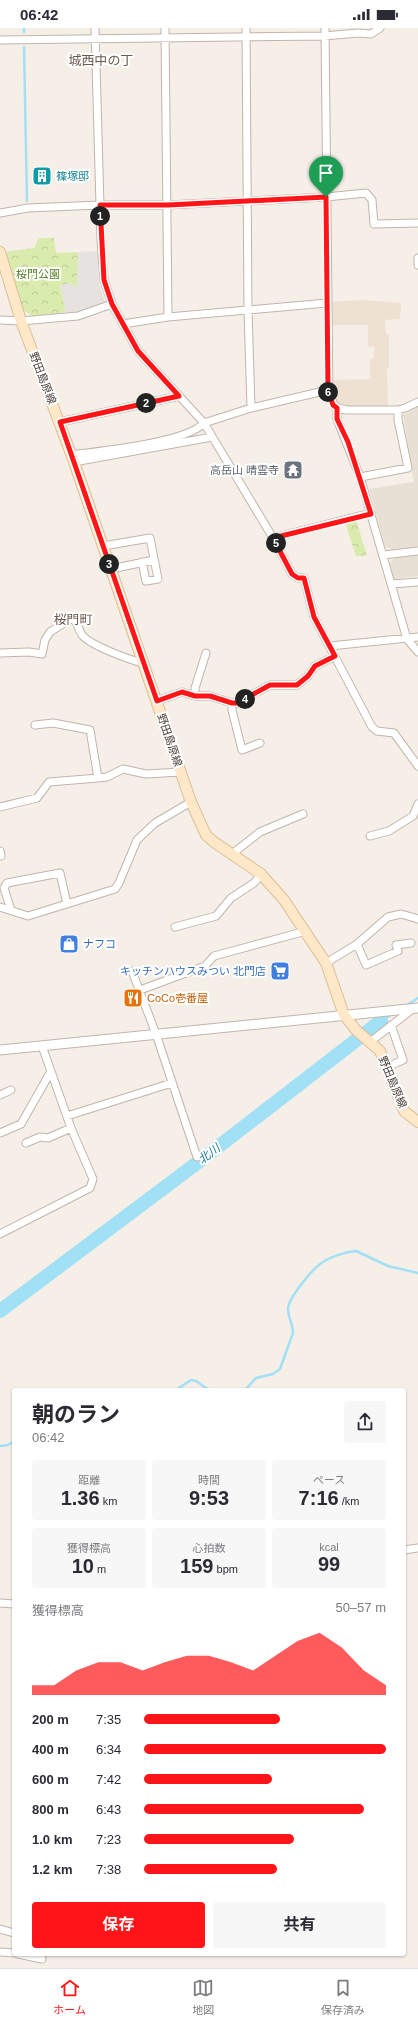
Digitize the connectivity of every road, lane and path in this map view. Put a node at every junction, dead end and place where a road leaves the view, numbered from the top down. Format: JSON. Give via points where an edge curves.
{"nodes":[{"id":1,"x":94,"y":28,"type":"edge"},
{"id":2,"x":165,"y":28,"type":"edge"},
{"id":3,"x":246,"y":28,"type":"edge"},
{"id":4,"x":325,"y":28,"type":"edge"},
{"id":5,"x":380,"y":28,"type":"edge"},
{"id":6,"x":324,"y":36,"type":"junction"},
{"id":7,"x":246,"y":37,"type":"junction"},
{"id":8,"x":165,"y":38,"type":"junction"},
{"id":9,"x":95,"y":39,"type":"junction"},
{"id":10,"x":0,"y":40,"type":"edge"},
{"id":11,"x":326,"y":197,"type":"junction"},
{"id":12,"x":247,"y":200,"type":"junction"},
{"id":13,"x":100,"y":205,"type":"junction"},
{"id":14,"x":168,"y":205,"type":"junction"},
{"id":15,"x":0,"y":213,"type":"edge"},
{"id":16,"x":418,"y":223,"type":"edge"},
{"id":17,"x":0,"y":252,"type":"edge"},
{"id":18,"x":418,"y":258,"type":"edge"},
{"id":19,"x":418,"y":265,"type":"edge"},
{"id":20,"x":327,"y":303,"type":"junction"},
{"id":21,"x":112,"y":304,"type":"junction"},
{"id":22,"x":248,"y":310,"type":"junction"},
{"id":23,"x":168,"y":317,"type":"junction"},
{"id":24,"x":0,"y":320,"type":"edge"},
{"id":25,"x":22,"y":321,"type":"junction"},
{"id":26,"x":123,"y":324,"type":"junction"},
{"id":27,"x":328,"y":390,"type":"junction"},
{"id":28,"x":179,"y":396,"type":"junction"},
{"id":29,"x":418,"y":402,"type":"edge"},
{"id":30,"x":251,"y":408,"type":"junction"},
{"id":31,"x":337,"y":408,"type":"junction"},
{"id":32,"x":398,"y":410,"type":"junction"},
{"id":33,"x":60,"y":422,"type":"junction"},
{"id":34,"x":204,"y":423,"type":"junction"},
{"id":35,"x":212,"y":437,"type":"junction"},
{"id":36,"x":73,"y":459,"type":"junction"},
{"id":37,"x":360,"y":477,"type":"junction"},
{"id":38,"x":371,"y":514,"type":"junction"},
{"id":39,"x":273,"y":538,"type":"junction"},
{"id":40,"x":103,"y":546,"type":"junction"},
{"id":41,"x":418,"y":551,"type":"edge"},
{"id":42,"x":384,"y":555,"type":"junction"},
{"id":43,"x":154,"y":560,"type":"junction"},
{"id":44,"x":142,"y":562,"type":"junction"},
{"id":45,"x":111,"y":569,"type":"junction"},
{"id":46,"x":418,"y":582,"type":"edge"},
{"id":47,"x":392,"y":584,"type":"junction"},
{"id":48,"x":418,"y":637,"type":"edge"},
{"id":49,"x":406,"y":639,"type":"junction"},
{"id":50,"x":330,"y":646,"type":"junction"},
{"id":51,"x":418,"y":652,"type":"edge"},
{"id":52,"x":0,"y":653,"type":"edge"},
{"id":53,"x":206,"y":653,"type":"dead end"},
{"id":54,"x":335,"y":656,"type":"junction"},
{"id":55,"x":144,"y":663,"type":"junction"},
{"id":56,"x":195,"y":696,"type":"junction"},
{"id":57,"x":157,"y":701,"type":"junction"},
{"id":58,"x":232,"y":703,"type":"junction"},
{"id":59,"x":35,"y":725,"type":"dead end"},
{"id":60,"x":260,"y":743,"type":"dead end"},
{"id":61,"x":418,"y":766,"type":"edge"},
{"id":62,"x":181,"y":772,"type":"junction"},
{"id":63,"x":98,"y":778,"type":"junction"},
{"id":64,"x":191,"y":802,"type":"junction"},
{"id":65,"x":418,"y":804,"type":"edge"},
{"id":66,"x":0,"y":807,"type":"edge"},
{"id":67,"x":303,"y":814,"type":"dead end"},
{"id":68,"x":370,"y":836,"type":"dead end"},
{"id":69,"x":232,"y":854,"type":"junction"},
{"id":70,"x":261,"y":874,"type":"junction"},
{"id":71,"x":67,"y":904,"type":"junction"},
{"id":72,"x":0,"y":907,"type":"edge"},
{"id":73,"x":11,"y":910,"type":"junction"},
{"id":74,"x":418,"y":919,"type":"edge"},
{"id":75,"x":175,"y":927,"type":"dead end"},
{"id":76,"x":306,"y":931,"type":"junction"},
{"id":77,"x":411,"y":943,"type":"dead end"},
{"id":78,"x":357,"y":944,"type":"junction"},
{"id":79,"x":326,"y":963,"type":"junction"},
{"id":80,"x":132,"y":970,"type":"dead end"},
{"id":81,"x":140,"y":990,"type":"junction"},
{"id":82,"x":415,"y":1008,"type":"edge"},
{"id":83,"x":344,"y":1015,"type":"junction"},
{"id":84,"x":391,"y":1025,"type":"junction"},
{"id":85,"x":156,"y":1034,"type":"junction"},
{"id":86,"x":369,"y":1040,"type":"junction"},
{"id":87,"x":42,"y":1046,"type":"junction"},
{"id":88,"x":0,"y":1050,"type":"edge"},
{"id":89,"x":386,"y":1067,"type":"junction"},
{"id":90,"x":50,"y":1073,"type":"junction"},
{"id":91,"x":172,"y":1083,"type":"junction"},
{"id":92,"x":11,"y":1090,"type":"dead end"},
{"id":93,"x":0,"y":1095,"type":"edge"},
{"id":94,"x":67,"y":1116,"type":"junction"},
{"id":95,"x":418,"y":1122,"type":"edge"},
{"id":96,"x":72,"y":1128,"type":"junction"},
{"id":97,"x":0,"y":1133,"type":"edge"},
{"id":98,"x":26,"y":1143,"type":"dead end"},
{"id":99,"x":197,"y":1157,"type":"dead end"},
{"id":100,"x":0,"y":1234,"type":"edge"},
{"id":101,"x":418,"y":1548,"type":"edge"},
{"id":102,"x":406,"y":1550,"type":"edge"},
{"id":103,"x":0,"y":1602,"type":"edge"},
{"id":104,"x":12,"y":1604,"type":"edge"},
{"id":105,"x":0,"y":1929,"type":"edge"},
{"id":106,"x":12,"y":1932,"type":"edge"},
{"id":107,"x":0,"y":1952,"type":"edge"},
{"id":108,"x":12,"y":1953,"type":"edge"},
{"id":109,"x":26,"y":1956,"type":"edge"},
{"id":110,"x":41,"y":1956,"type":"edge"}],
"edges":[{"from":1,"to":9,"type":"street"},
{"from":2,"to":8,"type":"street"},
{"from":3,"to":7,"type":"street"},
{"from":4,"to":6,"type":"street"},
{"from":5,"to":6,"type":"street","via":[[371,34]]},
{"from":6,"to":7,"type":"street"},
{"from":6,"to":11,"type":"street"},
{"from":7,"to":8,"type":"street"},
{"from":7,"to":12,"type":"street"},
{"from":8,"to":9,"type":"street"},
{"from":8,"to":14,"type":"street"},
{"from":9,"to":10,"type":"street"},
{"from":9,"to":13,"type":"street"},
{"from":11,"to":12,"type":"street"},
{"from":11,"to":16,"type":"street","via":[[366,193],[372,200],[374,224]]},
{"from":11,"to":20,"type":"street"},
{"from":12,"to":14,"type":"street"},
{"from":12,"to":22,"type":"street"},
{"from":13,"to":14,"type":"street"},
{"from":13,"to":15,"type":"street","via":[[28,208]]},
{"from":13,"to":21,"type":"street","via":[[104,280]]},
{"from":14,"to":23,"type":"street"},
{"from":17,"to":25,"type":"main road","name":"野田島原線"},
{"from":18,"to":19,"type":"street"},
{"from":20,"to":22,"type":"street"},
{"from":20,"to":27,"type":"street"},
{"from":21,"to":25,"type":"street","via":[[78,316]]},
{"from":21,"to":26,"type":"street"},
{"from":22,"to":23,"type":"street"},
{"from":22,"to":30,"type":"street"},
{"from":23,"to":26,"type":"street"},
{"from":24,"to":25,"type":"street"},
{"from":25,"to":33,"type":"main road","name":"野田島原線"},
{"from":26,"to":28,"type":"street","via":[[138,351]]},
{"from":27,"to":30,"type":"street"},
{"from":27,"to":31,"type":"street","via":[[333,405]]},
{"from":28,"to":33,"type":"street"},
{"from":28,"to":34,"type":"street"},
{"from":29,"to":32,"type":"street"},
{"from":30,"to":34,"type":"street"},
{"from":31,"to":32,"type":"street"},
{"from":31,"to":37,"type":"street","via":[[337,419]]},
{"from":32,"to":37,"type":"street","via":[[408,468]]},
{"from":33,"to":36,"type":"main road","name":"野田島原線"},
{"from":34,"to":35,"type":"street"},
{"from":34,"to":36,"type":"street","via":[[198,429],[166,440]]},
{"from":35,"to":36,"type":"street"},
{"from":35,"to":39,"type":"street"},
{"from":36,"to":40,"type":"main road","name":"野田島原線"},
{"from":37,"to":38,"type":"street"},
{"from":38,"to":39,"type":"street"},
{"from":38,"to":42,"type":"street"},
{"from":39,"to":50,"type":"street","via":[[292,574],[304,578],[314,617]]},
{"from":40,"to":43,"type":"street","via":[[150,538]]},
{"from":40,"to":45,"type":"main road","name":"野田島原線"},
{"from":41,"to":42,"type":"street"},
{"from":42,"to":47,"type":"street"},
{"from":43,"to":44,"type":"street"},
{"from":43,"to":44,"type":"street","via":[[158,579],[146,580]]},
{"from":44,"to":45,"type":"street"},
{"from":45,"to":55,"type":"main road","name":"野田島原線"},
{"from":46,"to":47,"type":"street"},
{"from":47,"to":49,"type":"street"},
{"from":48,"to":49,"type":"street"},
{"from":49,"to":50,"type":"street"},
{"from":49,"to":51,"type":"street"},
{"from":50,"to":54,"type":"street"},
{"from":52,"to":55,"type":"street","via":[[42,654],[50,632],[72,618],[83,637],[126,659]]},
{"from":53,"to":56,"type":"street"},
{"from":54,"to":58,"type":"street","via":[[315,666],[297,685],[270,685],[240,702]]},
{"from":54,"to":61,"type":"street","via":[[372,727],[377,731],[394,733]]},
{"from":55,"to":57,"type":"main road","name":"野田島原線"},
{"from":56,"to":57,"type":"street","via":[[178,692]]},
{"from":56,"to":58,"type":"street","via":[[210,696]]},
{"from":57,"to":62,"type":"main road","name":"野田島原線"},
{"from":58,"to":60,"type":"street","via":[[242,750]]},
{"from":59,"to":63,"type":"street","via":[[53,723],[90,730]]},
{"from":62,"to":63,"type":"street","via":[[146,774],[123,769],[107,777]]},
{"from":62,"to":64,"type":"main road","name":"野田島原線"},
{"from":63,"to":66,"type":"street","via":[[49,782],[38,798]]},
{"from":64,"to":69,"type":"main road","name":"野田島原線","via":[[206,834]]},
{"from":64,"to":71,"type":"street","via":[[155,823],[137,840],[120,883],[115,889]]},
{"from":65,"to":68,"type":"street","via":[[414,816],[389,831]]},
{"from":67,"to":69,"type":"street","via":[[260,832]]},
{"from":69,"to":70,"type":"main road","name":"野田島原線"},
{"from":70,"to":75,"type":"street","via":[[254,883],[230,898],[216,916]]},
{"from":70,"to":76,"type":"main road","name":"野田島原線"},
{"from":71,"to":73,"type":"street","via":[[28,916]]},
{"from":71,"to":73,"type":"street","via":[[60,873],[7,883],[4,888]]},
{"from":72,"to":73,"type":"street"},
{"from":74,"to":78,"type":"street","via":[[401,914],[393,915]]},
{"from":76,"to":79,"type":"main road","name":"野田島原線"},
{"from":76,"to":81,"type":"street","via":[[214,956],[205,966]]},
{"from":77,"to":78,"type":"street","via":[[396,945],[398,951],[366,965]]},
{"from":78,"to":79,"type":"street"},
{"from":79,"to":83,"type":"main road","name":"野田島原線"},
{"from":80,"to":81,"type":"street"},
{"from":81,"to":85,"type":"street"},
{"from":82,"to":83,"type":"street"},
{"from":82,"to":84,"type":"street"},
{"from":83,"to":85,"type":"street"},
{"from":83,"to":86,"type":"main road","name":"野田島原線","via":[[359,1033]]},
{"from":84,"to":86,"type":"street","via":[[385,1032]]},
{"from":84,"to":89,"type":"street","via":[[403,1060]]},
{"from":85,"to":87,"type":"street"},
{"from":85,"to":91,"type":"street"},
{"from":86,"to":89,"type":"main road","name":"野田島原線","via":[[380,1051]]},
{"from":87,"to":88,"type":"street"},
{"from":87,"to":90,"type":"street"},
{"from":89,"to":95,"type":"main road","name":"野田島原線","via":[[404,1111]]},
{"from":90,"to":94,"type":"street"},
{"from":90,"to":97,"type":"street","via":[[21,1124]]},
{"from":91,"to":94,"type":"street"},
{"from":91,"to":99,"type":"street"},
{"from":92,"to":93,"type":"street"},
{"from":94,"to":96,"type":"street"},
{"from":96,"to":98,"type":"street","via":[[48,1138],[40,1137]]},
{"from":96,"to":100,"type":"street","via":[[93,1179],[90,1188]]},
{"from":101,"to":102,"type":"street"},
{"from":103,"to":104,"type":"street"},
{"from":105,"to":106,"type":"street"},
{"from":107,"to":108,"type":"street"},
{"from":109,"to":110,"type":"street","via":[[42,1960]]}]}
